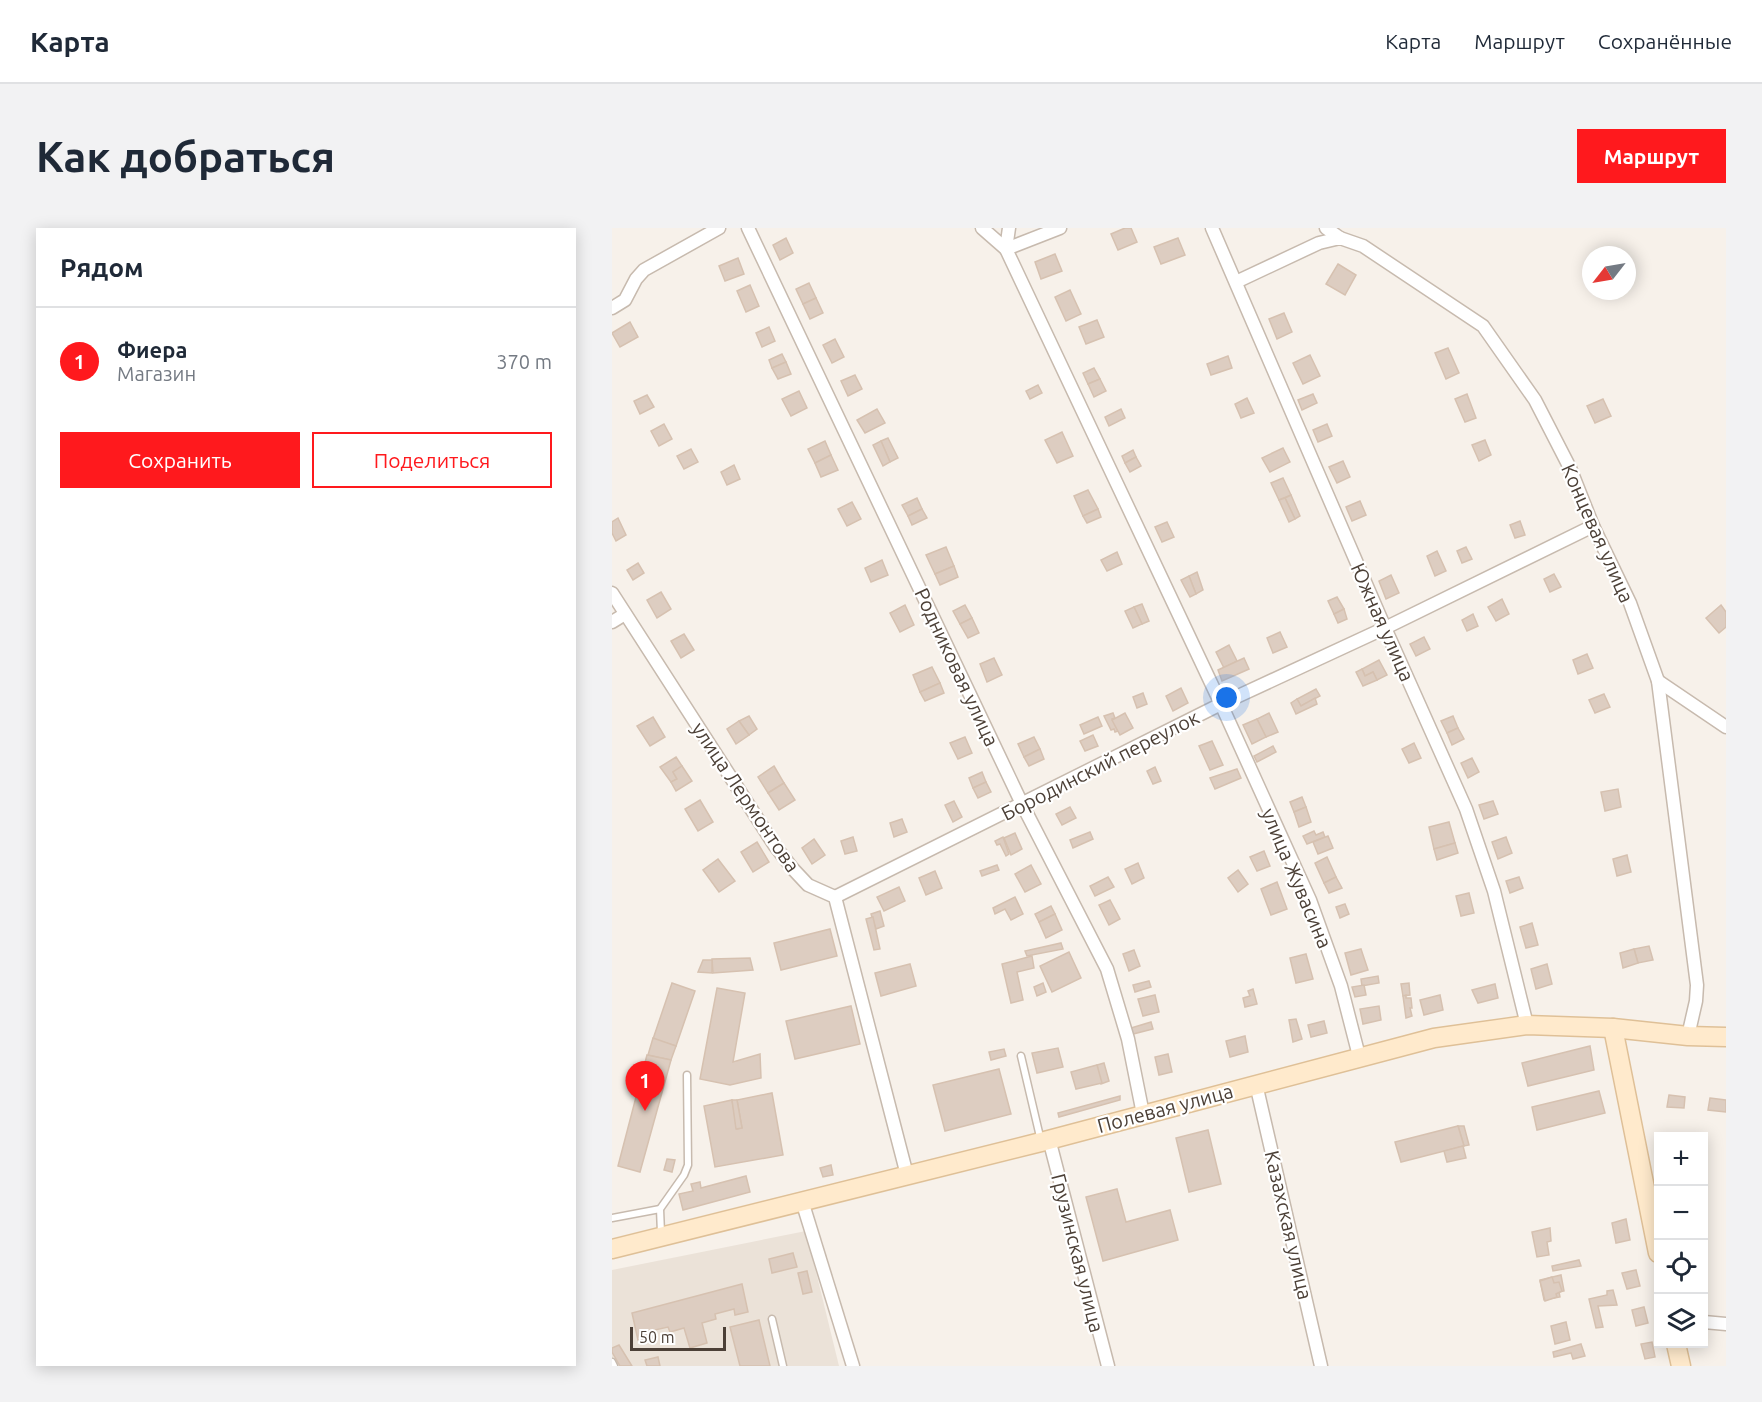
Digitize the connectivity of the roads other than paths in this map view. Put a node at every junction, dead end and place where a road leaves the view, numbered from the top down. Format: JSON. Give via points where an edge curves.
{"nodes":[{"id":1,"x":719,"y":228,"type":"edge"},
{"id":2,"x":748,"y":228,"type":"edge"},
{"id":3,"x":982,"y":228,"type":"edge"},
{"id":4,"x":1009,"y":228,"type":"edge"},
{"id":5,"x":1060,"y":228,"type":"edge"},
{"id":6,"x":1212,"y":228,"type":"edge"},
{"id":7,"x":1326,"y":228,"type":"edge"},
{"id":8,"x":1340,"y":238,"type":"junction"},
{"id":9,"x":1006,"y":249,"type":"junction"},
{"id":10,"x":1236,"y":282,"type":"junction"},
{"id":11,"x":612,"y":308,"type":"edge"},
{"id":12,"x":1593,"y":526,"type":"junction"},
{"id":13,"x":612,"y":593,"type":"edge"},
{"id":14,"x":625,"y":614,"type":"junction"},
{"id":15,"x":612,"y":622,"type":"edge"},
{"id":16,"x":1385,"y":628,"type":"junction"},
{"id":17,"x":1658,"y":681,"type":"junction"},
{"id":18,"x":1221,"y":704,"type":"junction"},
{"id":19,"x":1726,"y":727,"type":"edge"},
{"id":20,"x":1022,"y":804,"type":"junction"},
{"id":21,"x":835,"y":897,"type":"junction"},
{"id":22,"x":1527,"y":1024,"type":"junction"},
{"id":23,"x":1613,"y":1028,"type":"junction"},
{"id":24,"x":1688,"y":1036,"type":"junction"},
{"id":25,"x":1726,"y":1037,"type":"edge"},
{"id":26,"x":1021,"y":1056,"type":"dead end"},
{"id":27,"x":1359,"y":1056,"type":"junction"},
{"id":28,"x":687,"y":1075,"type":"dead end"},
{"id":29,"x":1256,"y":1084,"type":"junction"},
{"id":30,"x":1143,"y":1114,"type":"junction"},
{"id":31,"x":1045,"y":1140,"type":"junction"},
{"id":32,"x":907,"y":1174,"type":"junction"},
{"id":33,"x":802,"y":1201,"type":"junction"},
{"id":34,"x":660,"y":1209,"type":"junction"},
{"id":35,"x":612,"y":1218,"type":"edge"},
{"id":36,"x":661,"y":1237,"type":"junction"},
{"id":37,"x":1656,"y":1240,"type":"edge"},
{"id":38,"x":612,"y":1249,"type":"edge"},
{"id":39,"x":772,"y":1319,"type":"dead end"},
{"id":40,"x":1708,"y":1322,"type":"edge"},
{"id":41,"x":1726,"y":1324,"type":"edge"},
{"id":42,"x":1677,"y":1348,"type":"edge"},
{"id":43,"x":612,"y":1362,"type":"edge"},
{"id":44,"x":614,"y":1366,"type":"edge"},
{"id":45,"x":783,"y":1366,"type":"edge"},
{"id":46,"x":853,"y":1366,"type":"edge"},
{"id":47,"x":1108,"y":1366,"type":"edge"},
{"id":48,"x":1321,"y":1366,"type":"edge"},
{"id":49,"x":1681,"y":1366,"type":"edge"}],
"edges":[{"from":1,"to":11,"type":"street","via":[[644,270],[625,300]]},
{"from":2,"to":20,"type":"street","name":"Родниковая улица"},
{"from":3,"to":9,"type":"street"},
{"from":4,"to":9,"type":"street"},
{"from":5,"to":9,"type":"street"},
{"from":6,"to":10,"type":"street","name":"Южная улица"},
{"from":7,"to":8,"type":"street","name":"Концевая улица"},
{"from":8,"to":10,"type":"street","via":[[1319,243]]},
{"from":8,"to":12,"type":"street","name":"Концевая улица","via":[[1363,246],[1483,326],[1535,400],[1570,468]]},
{"from":9,"to":18,"type":"street","name":"улица Жувасина"},
{"from":10,"to":16,"type":"street","name":"Южная улица"},
{"from":12,"to":16,"type":"street","name":"Бородинский переулок"},
{"from":12,"to":17,"type":"street","name":"Концевая улица","via":[[1630,603]]},
{"from":13,"to":14,"type":"street","name":"улица Лермонтова"},
{"from":14,"to":15,"type":"street"},
{"from":14,"to":21,"type":"street","name":"улица Лермонтова","via":[[792,869],[808,885]]},
{"from":16,"to":18,"type":"street","name":"Бородинский переулок"},
{"from":16,"to":22,"type":"street","name":"Южная улица","via":[[1466,809],[1494,891]]},
{"from":17,"to":19,"type":"street"},
{"from":17,"to":24,"type":"street","name":"Концевая улица","via":[[1697,985]]},
{"from":18,"to":20,"type":"street","name":"Бородинский переулок"},
{"from":18,"to":27,"type":"street","name":"улица Жувасина","via":[[1310,900],[1341,986]]},
{"from":20,"to":21,"type":"street","name":"Бородинский переулок"},
{"from":20,"to":30,"type":"street","name":"Родниковая улица","via":[[1107,969],[1128,1039]]},
{"from":21,"to":32,"type":"street"},
{"from":22,"to":23,"type":"street","name":"Полевая улица"},
{"from":22,"to":27,"type":"street","name":"Полевая улица","via":[[1434,1038]]},
{"from":23,"to":24,"type":"street","name":"Полевая улица"},
{"from":23,"to":37,"type":"street"},
{"from":24,"to":25,"type":"street","name":"Полевая улица"},
{"from":26,"to":31,"type":"lane"},
{"from":27,"to":29,"type":"street","name":"Полевая улица"},
{"from":28,"to":34,"type":"lane","via":[[688,1166]]},
{"from":29,"to":30,"type":"street","name":"Полевая улица"},
{"from":29,"to":48,"type":"street","name":"Казахская улица"},
{"from":30,"to":31,"type":"street","name":"Полевая улица"},
{"from":31,"to":32,"type":"street","name":"Полевая улица"},
{"from":31,"to":47,"type":"street","name":"Грузинская улица"},
{"from":32,"to":33,"type":"street","name":"Полевая улица"},
{"from":33,"to":36,"type":"street","name":"Полевая улица"},
{"from":33,"to":46,"type":"street"},
{"from":34,"to":35,"type":"lane"},
{"from":34,"to":36,"type":"lane"},
{"from":36,"to":38,"type":"street","name":"Полевая улица"},
{"from":39,"to":45,"type":"lane"},
{"from":40,"to":41,"type":"street"},
{"from":42,"to":49,"type":"street"},
{"from":43,"to":44,"type":"lane"}]}
